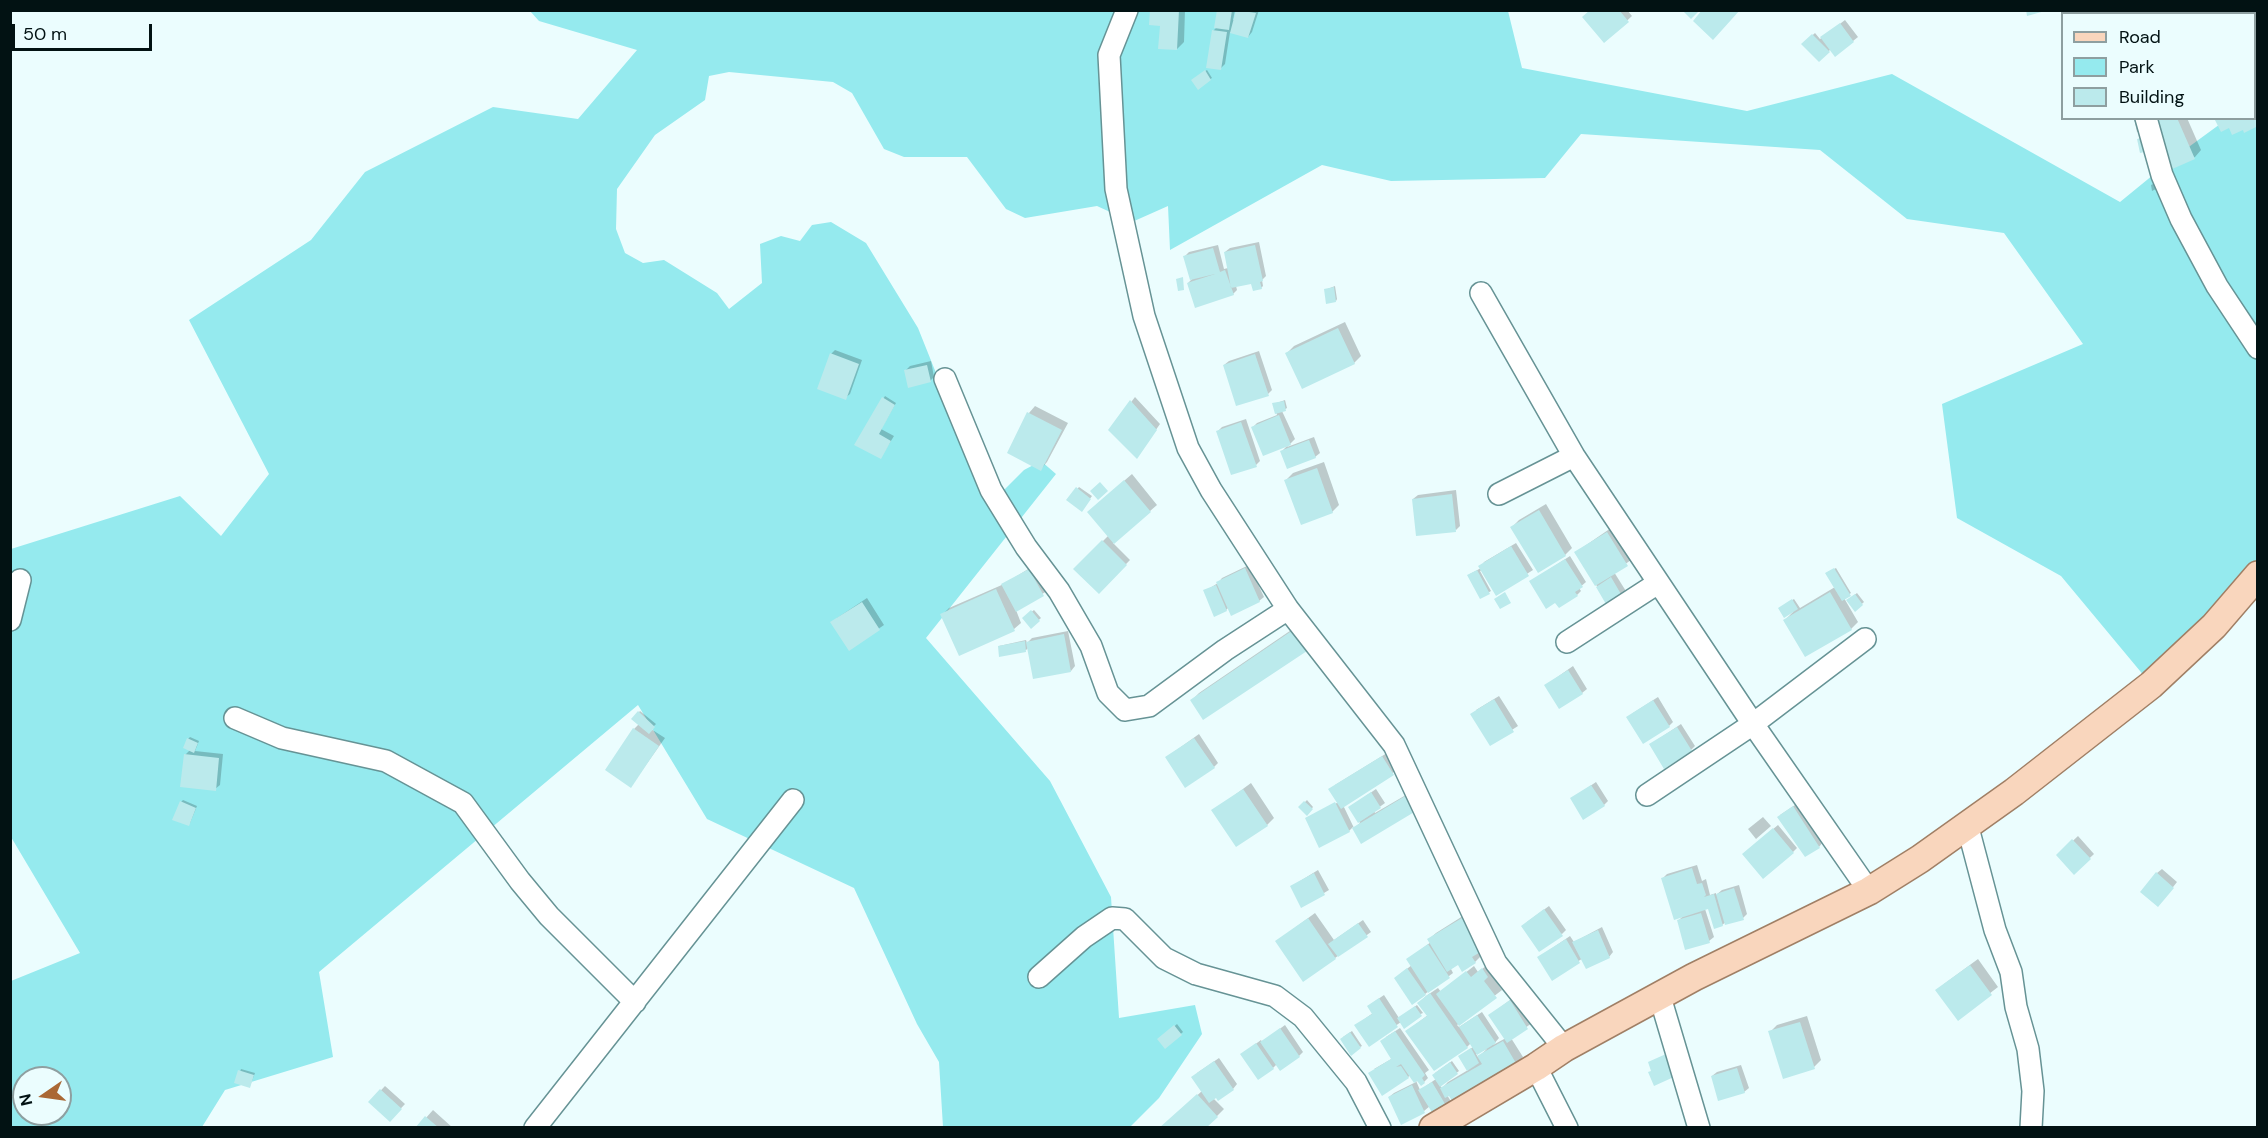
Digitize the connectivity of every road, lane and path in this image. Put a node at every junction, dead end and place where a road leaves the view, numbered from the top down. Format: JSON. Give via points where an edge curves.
{"nodes":[{"id":1,"x":1127,"y":10,"type":"edge"},
{"id":2,"x":2147,"y":120,"type":"edge"},
{"id":3,"x":1481,"y":293,"type":"dead end"},
{"id":4,"x":2258,"y":348,"type":"edge"},
{"id":5,"x":945,"y":379,"type":"dead end"},
{"id":6,"x":1574,"y":456,"type":"junction"},
{"id":7,"x":1499,"y":494,"type":"dead end"},
{"id":8,"x":2258,"y":575,"type":"edge"},
{"id":9,"x":20,"y":580,"type":"dead end"},
{"id":10,"x":1658,"y":583,"type":"junction"},
{"id":11,"x":1287,"y":609,"type":"junction"},
{"id":12,"x":10,"y":620,"type":"edge"},
{"id":13,"x":1865,"y":639,"type":"dead end"},
{"id":14,"x":1567,"y":642,"type":"dead end"},
{"id":15,"x":235,"y":718,"type":"dead end"},
{"id":16,"x":1753,"y":724,"type":"junction"},
{"id":17,"x":1647,"y":795,"type":"dead end"},
{"id":18,"x":793,"y":800,"type":"dead end"},
{"id":19,"x":1967,"y":824,"type":"junction"},
{"id":20,"x":1869,"y":891,"type":"junction"},
{"id":21,"x":1039,"y":977,"type":"dead end"},
{"id":22,"x":1660,"y":997,"type":"junction"},
{"id":23,"x":635,"y":1002,"type":"junction"},
{"id":24,"x":1564,"y":1048,"type":"junction"},
{"id":25,"x":1536,"y":1067,"type":"junction"},
{"id":26,"x":535,"y":1128,"type":"edge"},
{"id":27,"x":1380,"y":1128,"type":"edge"},
{"id":28,"x":1433,"y":1128,"type":"edge"},
{"id":29,"x":1567,"y":1128,"type":"edge"},
{"id":30,"x":1699,"y":1128,"type":"edge"},
{"id":31,"x":2031,"y":1128,"type":"edge"}],
"edges":[{"from":1,"to":11,"type":"street","via":[[1109,55],[1116,189],[1144,316],[1188,448]]},
{"from":2,"to":4,"type":"street","via":[[2162,174],[2181,219],[2217,286]]},
{"from":3,"to":6,"type":"street"},
{"from":5,"to":11,"type":"street","via":[[991,490],[1091,646],[1108,693],[1125,710],[1149,706]]},
{"from":6,"to":7,"type":"street"},
{"from":6,"to":10,"type":"street"},
{"from":8,"to":19,"type":"main road","via":[[2214,626],[2151,685]]},
{"from":9,"to":12,"type":"street"},
{"from":10,"to":14,"type":"street"},
{"from":10,"to":16,"type":"street"},
{"from":11,"to":24,"type":"street","via":[[1394,746],[1497,963]]},
{"from":13,"to":16,"type":"street"},
{"from":15,"to":23,"type":"street","via":[[282,738],[386,761],[463,803],[549,916]]},
{"from":16,"to":17,"type":"street"},
{"from":16,"to":20,"type":"street"},
{"from":18,"to":23,"type":"street"},
{"from":19,"to":20,"type":"main road"},
{"from":19,"to":31,"type":"street","via":[[1995,930],[2011,972],[2028,1049],[2034,1091]]},
{"from":20,"to":22,"type":"main road"},
{"from":21,"to":27,"type":"street","via":[[1112,918],[1125,919],[1164,958],[1196,974],[1275,996],[1303,1017],[1356,1082]]},
{"from":22,"to":24,"type":"main road"},
{"from":22,"to":30,"type":"street"},
{"from":23,"to":26,"type":"street"},
{"from":24,"to":25,"type":"main road"},
{"from":25,"to":28,"type":"main road"},
{"from":25,"to":29,"type":"street"}]}
